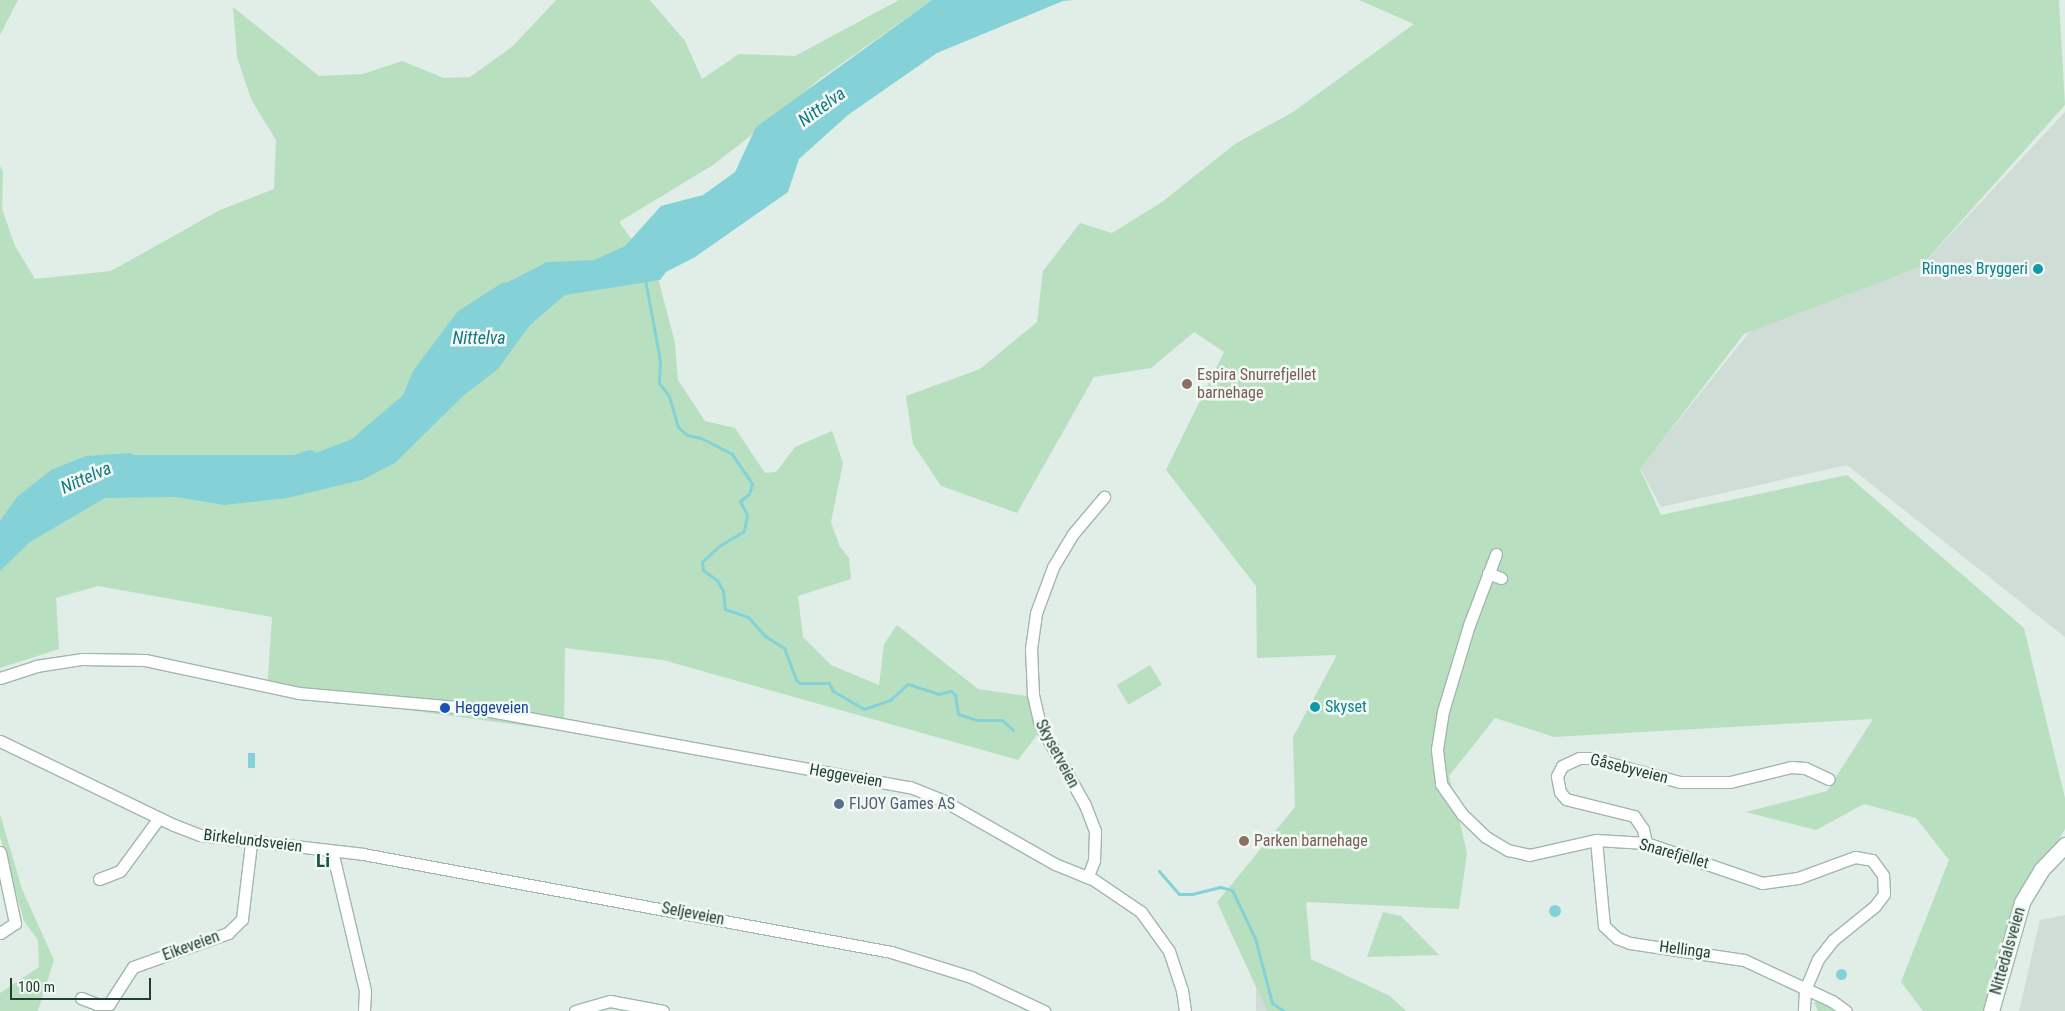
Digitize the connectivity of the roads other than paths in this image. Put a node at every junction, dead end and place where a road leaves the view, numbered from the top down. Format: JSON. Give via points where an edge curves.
{"nodes":[{"id":1,"x":1104,"y":497,"type":"dead end"},
{"id":2,"x":1496,"y":554,"type":"dead end"},
{"id":3,"x":1488,"y":573,"type":"junction"},
{"id":4,"x":1501,"y":578,"type":"dead end"},
{"id":5,"x":0,"y":678,"type":"edge"},
{"id":6,"x":0,"y":740,"type":"edge"},
{"id":7,"x":1829,"y":779,"type":"dead end"},
{"id":8,"x":159,"y":818,"type":"junction"},
{"id":9,"x":1596,"y":840,"type":"junction"},
{"id":10,"x":251,"y":843,"type":"junction"},
{"id":11,"x":1646,"y":843,"type":"junction"},
{"id":12,"x":2065,"y":845,"type":"edge"},
{"id":13,"x":332,"y":851,"type":"junction"},
{"id":14,"x":0,"y":852,"type":"edge"},
{"id":15,"x":1088,"y":876,"type":"junction"},
{"id":16,"x":99,"y":879,"type":"dead end"},
{"id":17,"x":0,"y":932,"type":"edge"},
{"id":18,"x":1805,"y":989,"type":"junction"},
{"id":19,"x":81,"y":998,"type":"dead end"},
{"id":20,"x":364,"y":1011,"type":"edge"},
{"id":21,"x":575,"y":1011,"type":"edge"},
{"id":22,"x":663,"y":1011,"type":"edge"},
{"id":23,"x":1044,"y":1011,"type":"edge"},
{"id":24,"x":1185,"y":1011,"type":"edge"},
{"id":25,"x":1804,"y":1011,"type":"edge"},
{"id":26,"x":1846,"y":1011,"type":"edge"},
{"id":27,"x":1991,"y":1011,"type":"edge"}],
"edges":[{"from":1,"to":15,"type":"street","name":"Skysetveien","via":[[1072,535],[1053,567],[1036,613],[1031,648],[1033,694],[1040,725],[1085,805],[1095,831],[1094,860]]},
{"from":2,"to":3,"type":"street","name":"Snarefjellet"},
{"from":3,"to":4,"type":"street"},
{"from":3,"to":9,"type":"street","name":"Snarefjellet","via":[[1444,711],[1437,750],[1442,784],[1462,814],[1486,837],[1508,850],[1529,855]]},
{"from":5,"to":15,"type":"street","name":"Heggeveien","via":[[36,666],[82,659],[145,660],[299,693],[479,708],[898,785],[939,799],[1055,864]]},
{"from":6,"to":8,"type":"street","name":"Birkelundsveien"},
{"from":7,"to":11,"type":"street","name":"Gåsebyveien","via":[[1805,768],[1791,766],[1730,782],[1680,782],[1591,758],[1579,758],[1562,766],[1557,776],[1560,792],[1566,799],[1634,816],[1643,829]]},
{"from":8,"to":10,"type":"street","name":"Birkelundsveien","via":[[200,835]]},
{"from":8,"to":16,"type":"street","via":[[120,871]]},
{"from":9,"to":11,"type":"street","name":"Snarefjellet"},
{"from":9,"to":18,"type":"street","name":"Hellinga","via":[[1603,922],[1610,934],[1630,943],[1744,960]]},
{"from":10,"to":13,"type":"street","name":"Birkelundsveien"},
{"from":10,"to":19,"type":"street","name":"Eikeveien","via":[[242,919],[228,933],[133,967],[109,1004]]},
{"from":11,"to":18,"type":"street","name":"Snarefjellet","via":[[1762,883],[1798,878],[1854,857],[1867,858],[1876,864],[1885,879],[1882,898],[1826,949]]},
{"from":12,"to":27,"type":"main road","name":"Nittedalsveien","via":[[2040,870],[2022,902]]},
{"from":13,"to":20,"type":"street","via":[[365,991]]},
{"from":13,"to":23,"type":"street","name":"Seljeveien","via":[[891,952],[971,977]]},
{"from":14,"to":17,"type":"street","via":[[15,923]]},
{"from":15,"to":24,"type":"street","name":"Heggeveien","via":[[1135,907],[1156,928],[1175,967]]},
{"from":18,"to":25,"type":"street","name":"Snarefjellet"},
{"from":18,"to":26,"type":"street","name":"Hellinga"},
{"from":21,"to":22,"type":"street","via":[[610,1001]]}]}
